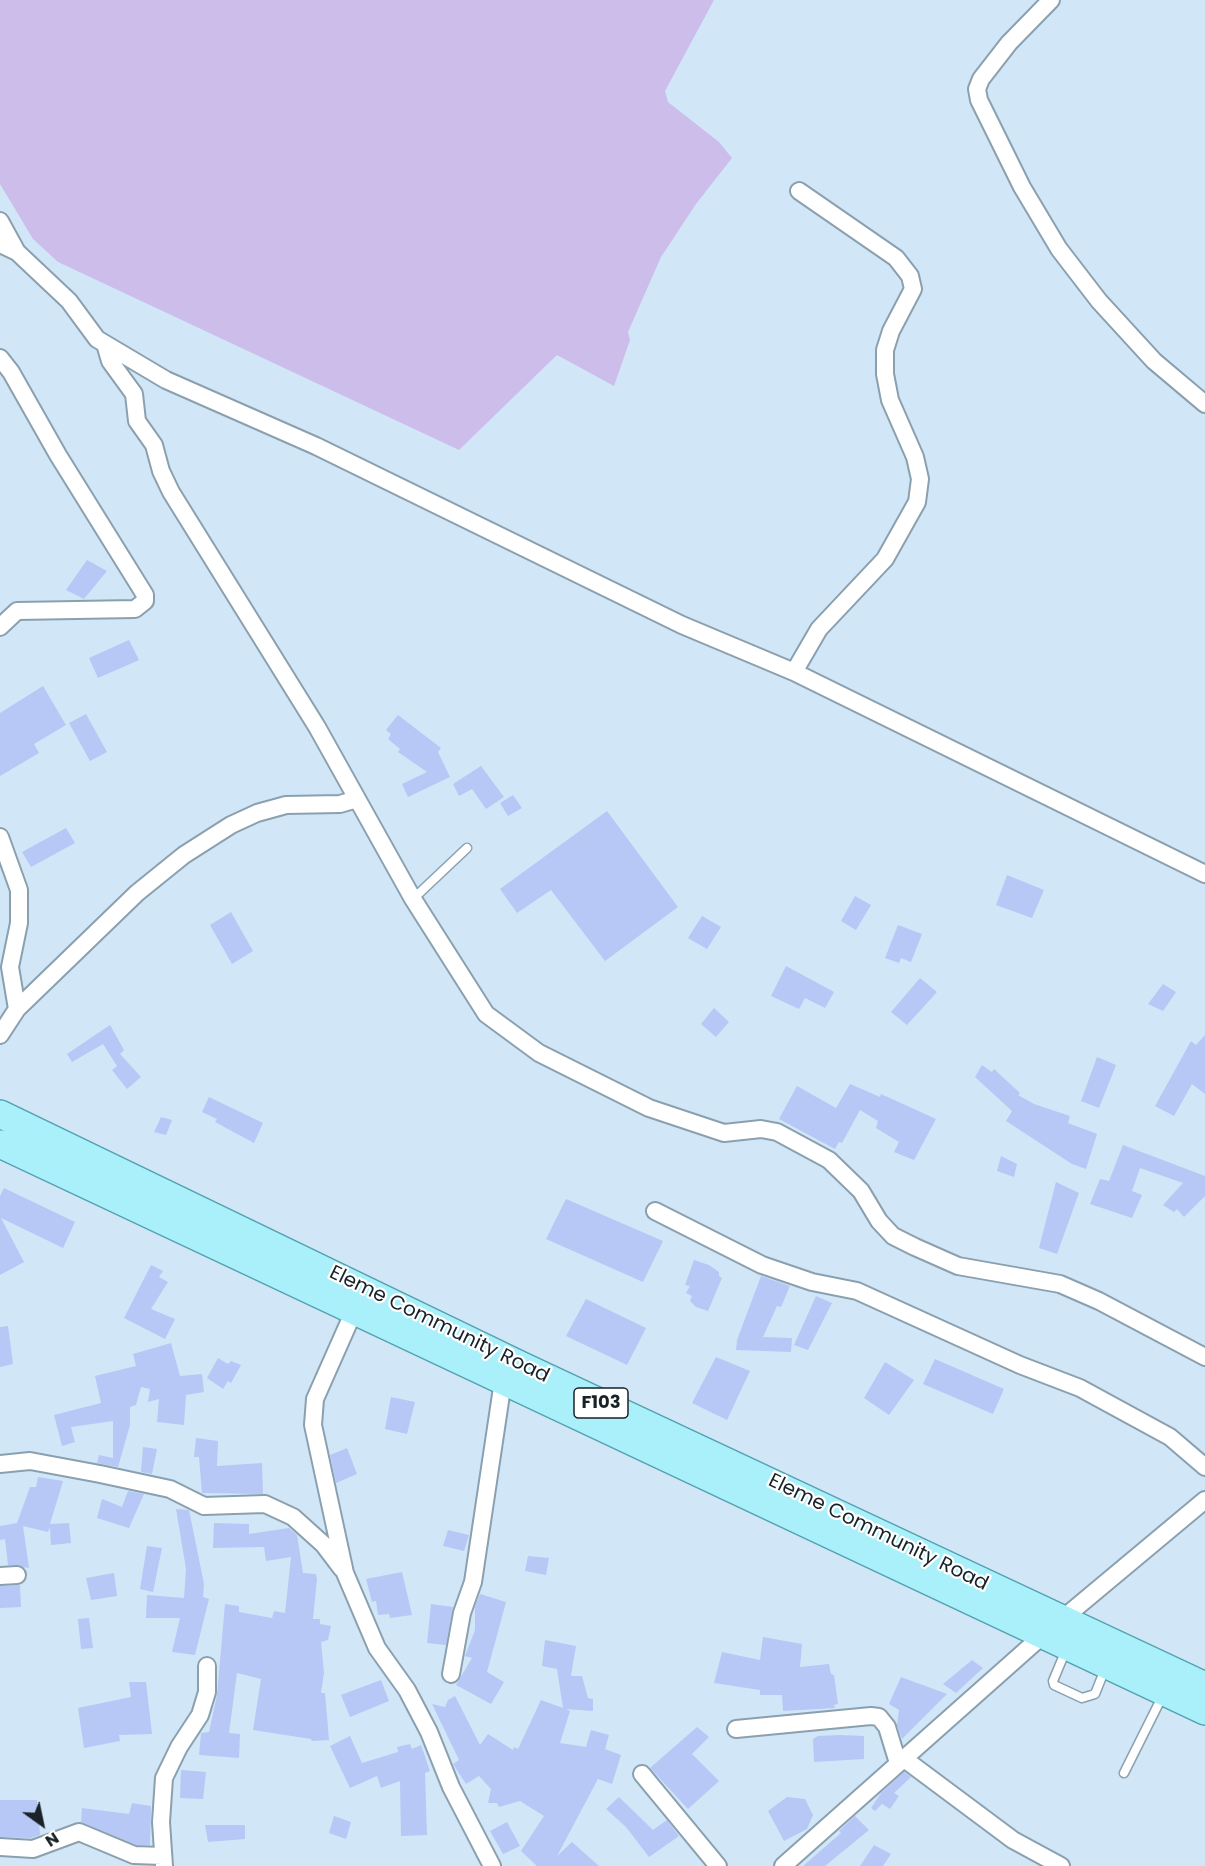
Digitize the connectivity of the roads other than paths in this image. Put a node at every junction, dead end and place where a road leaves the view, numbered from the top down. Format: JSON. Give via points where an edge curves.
{"nodes":[{"id":1,"x":1051,"y":0,"type":"edge"},
{"id":2,"x":799,"y":191,"type":"dead end"},
{"id":3,"x":0,"y":221,"type":"edge"},
{"id":4,"x":0,"y":244,"type":"edge"},
{"id":5,"x":18,"y":252,"type":"junction"},
{"id":6,"x":105,"y":344,"type":"junction"},
{"id":7,"x":0,"y":358,"type":"edge"},
{"id":8,"x":1205,"y":404,"type":"edge"},
{"id":9,"x":0,"y":627,"type":"edge"},
{"id":10,"x":794,"y":672,"type":"junction"},
{"id":11,"x":357,"y":799,"type":"junction"},
{"id":12,"x":0,"y":837,"type":"edge"},
{"id":13,"x":467,"y":848,"type":"dead end"},
{"id":14,"x":1205,"y":874,"type":"edge"},
{"id":15,"x":413,"y":899,"type":"junction"},
{"id":16,"x":17,"y":1009,"type":"junction"},
{"id":17,"x":0,"y":1035,"type":"edge"},
{"id":18,"x":0,"y":1114,"type":"edge"},
{"id":19,"x":0,"y":1144,"type":"edge"},
{"id":20,"x":655,"y":1211,"type":"dead end"},
{"id":21,"x":354,"y":1311,"type":"junction"},
{"id":22,"x":1205,"y":1357,"type":"edge"},
{"id":23,"x":503,"y":1381,"type":"junction"},
{"id":24,"x":0,"y":1464,"type":"edge"},
{"id":25,"x":1205,"y":1467,"type":"edge"},
{"id":26,"x":1205,"y":1500,"type":"edge"},
{"id":27,"x":345,"y":1573,"type":"junction"},
{"id":28,"x":1052,"y":1628,"type":"junction"},
{"id":29,"x":1067,"y":1648,"type":"junction"},
{"id":30,"x":207,"y":1666,"type":"dead end"},
{"id":31,"x":1107,"y":1666,"type":"junction"},
{"id":32,"x":452,"y":1674,"type":"dead end"},
{"id":33,"x":1205,"y":1686,"type":"edge"},
{"id":34,"x":1164,"y":1692,"type":"junction"},
{"id":35,"x":1205,"y":1711,"type":"edge"},
{"id":36,"x":736,"y":1729,"type":"dead end"},
{"id":37,"x":901,"y":1761,"type":"junction"},
{"id":38,"x":1124,"y":1773,"type":"dead end"},
{"id":39,"x":642,"y":1774,"type":"dead end"},
{"id":40,"x":0,"y":1846,"type":"edge"},
{"id":41,"x":164,"y":1861,"type":"edge"},
{"id":42,"x":492,"y":1866,"type":"edge"},
{"id":43,"x":718,"y":1866,"type":"edge"},
{"id":44,"x":783,"y":1866,"type":"edge"},
{"id":45,"x":1061,"y":1866,"type":"edge"}],
"edges":[{"from":1,"to":8,"type":"street","via":[[981,79],[977,89],[979,100],[1022,187],[1059,249],[1099,301],[1154,361]]},
{"from":2,"to":10,"type":"street","via":[[897,258],[910,276],[913,289],[891,331],[885,350],[885,374],[890,400],[915,457],[920,479],[917,502],[885,559],[819,628]]},
{"from":3,"to":5,"type":"street"},
{"from":4,"to":5,"type":"street"},
{"from":5,"to":6,"type":"street","via":[[69,301],[88,330]]},
{"from":6,"to":10,"type":"street","via":[[166,380],[316,446],[682,625]]},
{"from":6,"to":11,"type":"street","via":[[110,361],[134,394],[137,421],[154,445],[171,492],[317,727]]},
{"from":7,"to":9,"type":"street","via":[[145,595],[145,601],[135,609],[17,611]]},
{"from":10,"to":14,"type":"street"},
{"from":11,"to":15,"type":"street"},
{"from":11,"to":16,"type":"street","via":[[340,804],[285,805],[231,825],[184,855],[137,893]]},
{"from":12,"to":16,"type":"street","via":[[19,890],[19,923],[10,967]]},
{"from":13,"to":15,"type":"lane"},
{"from":15,"to":22,"type":"street","via":[[486,1014],[539,1053],[649,1108],[710,1129],[724,1133],[761,1129],[777,1132],[843,1171],[893,1236],[958,1266],[1060,1284]]},
{"from":16,"to":17,"type":"street"},
{"from":18,"to":28,"type":"main road","name":"Eleme Community Road","number":"F103"},
{"from":19,"to":21,"type":"main road","name":"Eleme Community Road","number":"F103"},
{"from":20,"to":25,"type":"street","via":[[762,1265],[812,1282],[857,1291],[1080,1388],[1170,1437]]},
{"from":21,"to":23,"type":"main road","name":"Eleme Community Road","number":"F103"},
{"from":21,"to":27,"type":"street","via":[[315,1399],[313,1425]]},
{"from":23,"to":28,"type":"main road","name":"Eleme Community Road","number":"F103"},
{"from":23,"to":32,"type":"street","via":[[473,1582],[462,1613]]},
{"from":24,"to":27,"type":"street","via":[[30,1461],[100,1474],[170,1489],[204,1506],[265,1504],[292,1517],[323,1544]]},
{"from":26,"to":28,"type":"street"},
{"from":27,"to":42,"type":"street","via":[[377,1648],[407,1690]]},
{"from":28,"to":29,"type":"main road","name":"Eleme Community Road","number":"F103"},
{"from":28,"to":33,"type":"main road","name":"Eleme Community Road","number":"F103"},
{"from":28,"to":37,"type":"street"},
{"from":29,"to":31,"type":"main road","name":"Eleme Community Road","number":"F103"},
{"from":29,"to":31,"type":"lane","via":[[1054,1685],[1082,1698],[1095,1694]]},
{"from":30,"to":41,"type":"street","via":[[207,1692],[200,1715],[164,1778]]},
{"from":31,"to":34,"type":"main road","name":"Eleme Community Road","number":"F103"},
{"from":34,"to":35,"type":"main road","name":"Eleme Community Road","number":"F103"},
{"from":34,"to":38,"type":"lane"},
{"from":36,"to":37,"type":"street","via":[[879,1717]]},
{"from":37,"to":44,"type":"street"},
{"from":37,"to":45,"type":"street","via":[[1013,1840]]},
{"from":39,"to":43,"type":"street"},
{"from":40,"to":41,"type":"street","via":[[33,1849],[79,1832],[134,1855]]}]}
